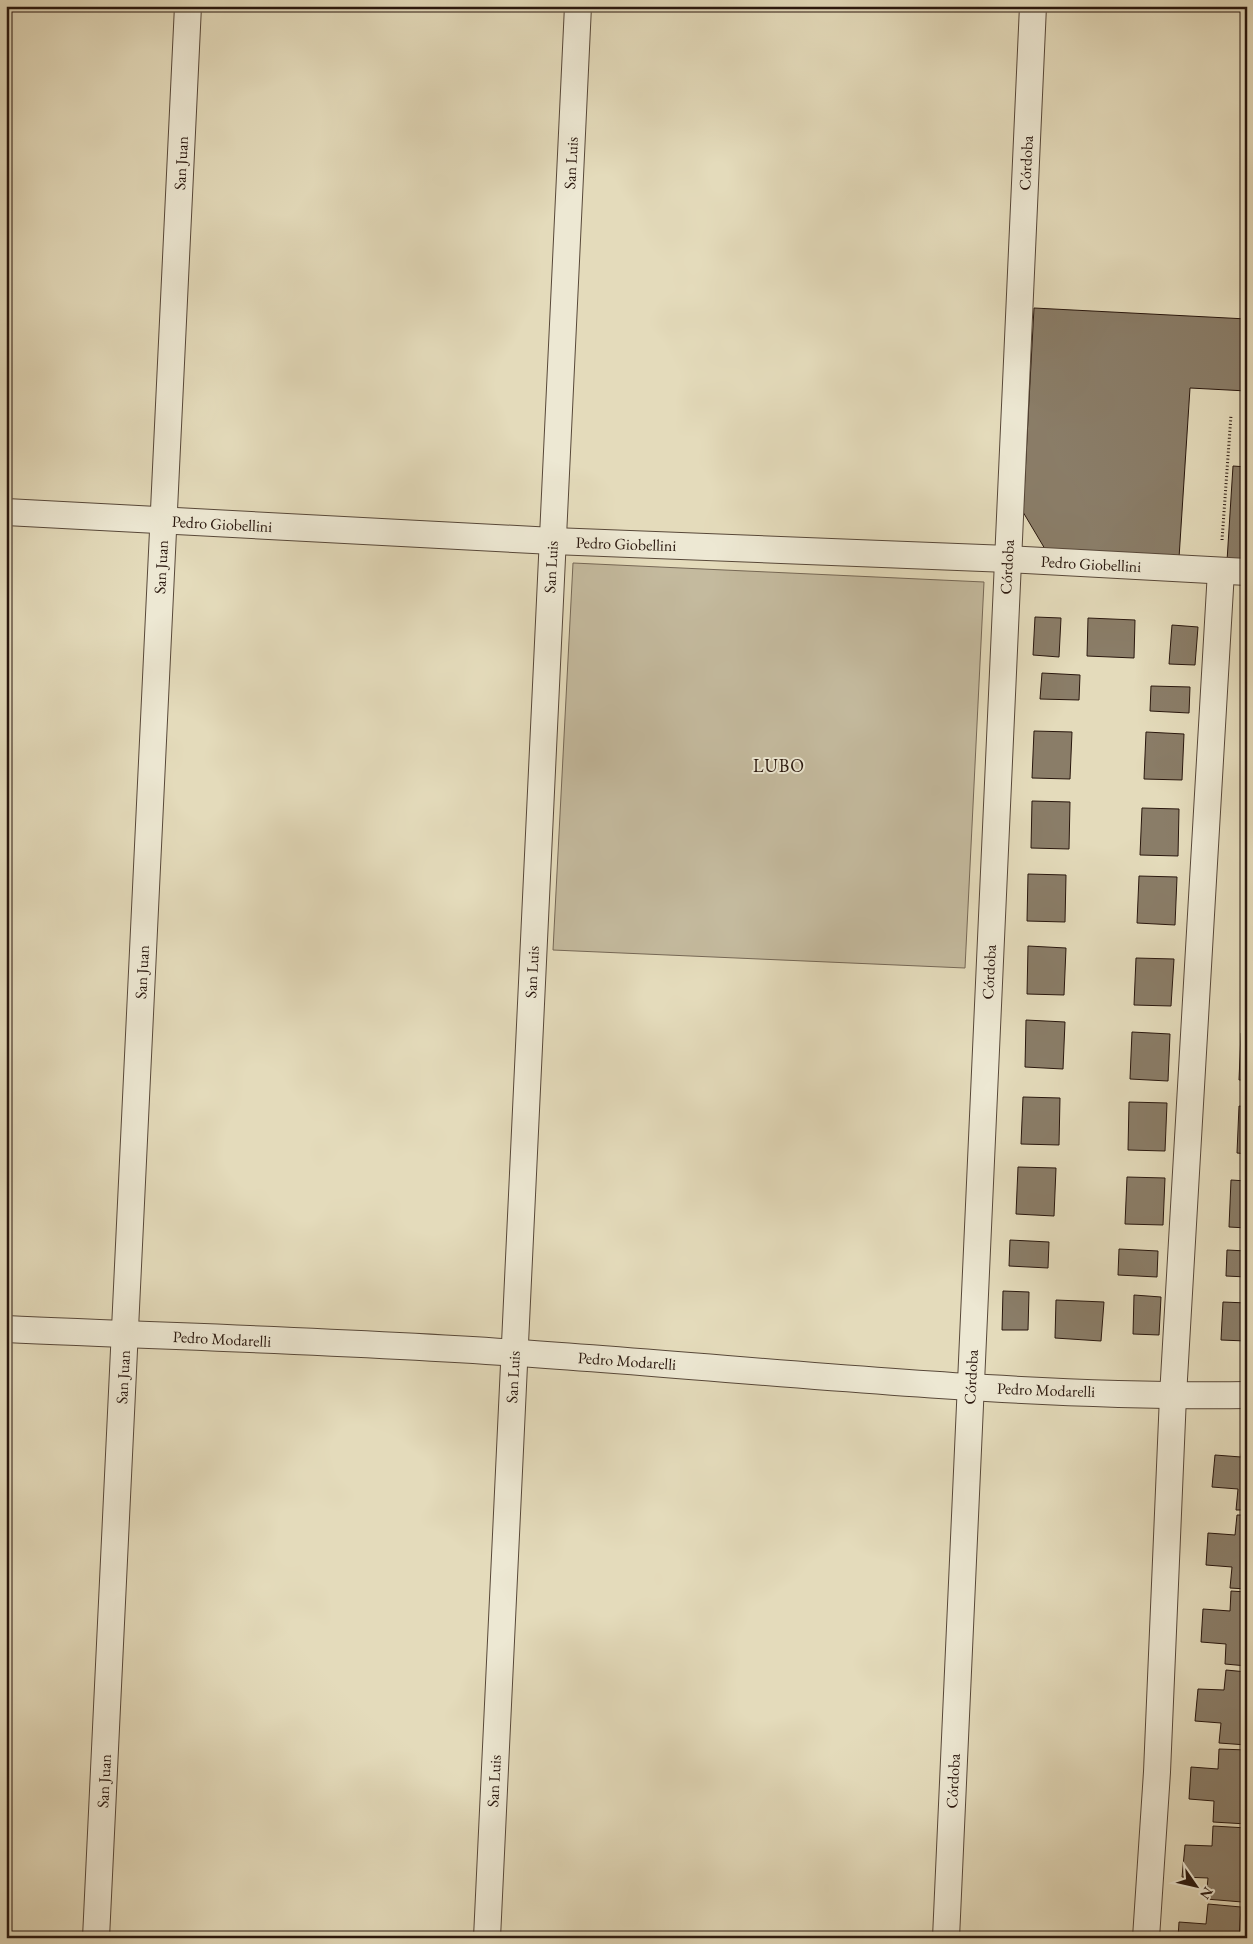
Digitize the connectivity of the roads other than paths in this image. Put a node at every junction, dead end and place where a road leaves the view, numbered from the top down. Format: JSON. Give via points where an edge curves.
{"nodes":[{"id":1,"x":188,"y":6,"type":"edge"},
{"id":2,"x":578,"y":6,"type":"edge"},
{"id":3,"x":1033,"y":6,"type":"edge"},
{"id":4,"x":6,"y":512,"type":"edge"},
{"id":5,"x":164,"y":521,"type":"junction"},
{"id":6,"x":553,"y":541,"type":"junction"},
{"id":7,"x":1008,"y":559,"type":"junction"},
{"id":8,"x":1221,"y":571,"type":"junction"},
{"id":9,"x":1247,"y":572,"type":"edge"},
{"id":10,"x":6,"y":1330,"type":"edge"},
{"id":11,"x":125,"y":1335,"type":"junction"},
{"id":12,"x":514,"y":1352,"type":"junction"},
{"id":13,"x":971,"y":1387,"type":"junction"},
{"id":14,"x":1247,"y":1395,"type":"edge"},
{"id":15,"x":1173,"y":1396,"type":"junction"},
{"id":16,"x":96,"y":1938,"type":"edge"},
{"id":17,"x":487,"y":1938,"type":"edge"},
{"id":18,"x":946,"y":1938,"type":"edge"},
{"id":19,"x":1146,"y":1938,"type":"edge"}],
"edges":[{"from":1,"to":5,"type":"street","name":"San Juan"},
{"from":2,"to":6,"type":"street","name":"San Luis"},
{"from":3,"to":7,"type":"street","name":"Córdoba"},
{"from":4,"to":5,"type":"street","name":"Pedro Giobellini"},
{"from":5,"to":6,"type":"street","name":"Pedro Giobellini"},
{"from":5,"to":11,"type":"street","name":"San Juan"},
{"from":6,"to":7,"type":"street","name":"Pedro Giobellini"},
{"from":6,"to":12,"type":"street","name":"San Luis"},
{"from":7,"to":8,"type":"street","name":"Pedro Giobellini"},
{"from":7,"to":13,"type":"street","name":"Córdoba"},
{"from":8,"to":9,"type":"street","name":"Pedro Giobellini"},
{"from":8,"to":15,"type":"street"},
{"from":10,"to":11,"type":"street","name":"Pedro Modarelli"},
{"from":11,"to":12,"type":"street","name":"Pedro Modarelli"},
{"from":11,"to":16,"type":"street","name":"San Juan"},
{"from":12,"to":13,"type":"street","name":"Pedro Modarelli"},
{"from":12,"to":17,"type":"street","name":"San Luis"},
{"from":13,"to":15,"type":"street","name":"Pedro Modarelli"},
{"from":13,"to":18,"type":"street","name":"Córdoba"},
{"from":14,"to":15,"type":"street","name":"Pedro Modarelli"},
{"from":15,"to":19,"type":"street","via":[[1158,1762]]}]}
